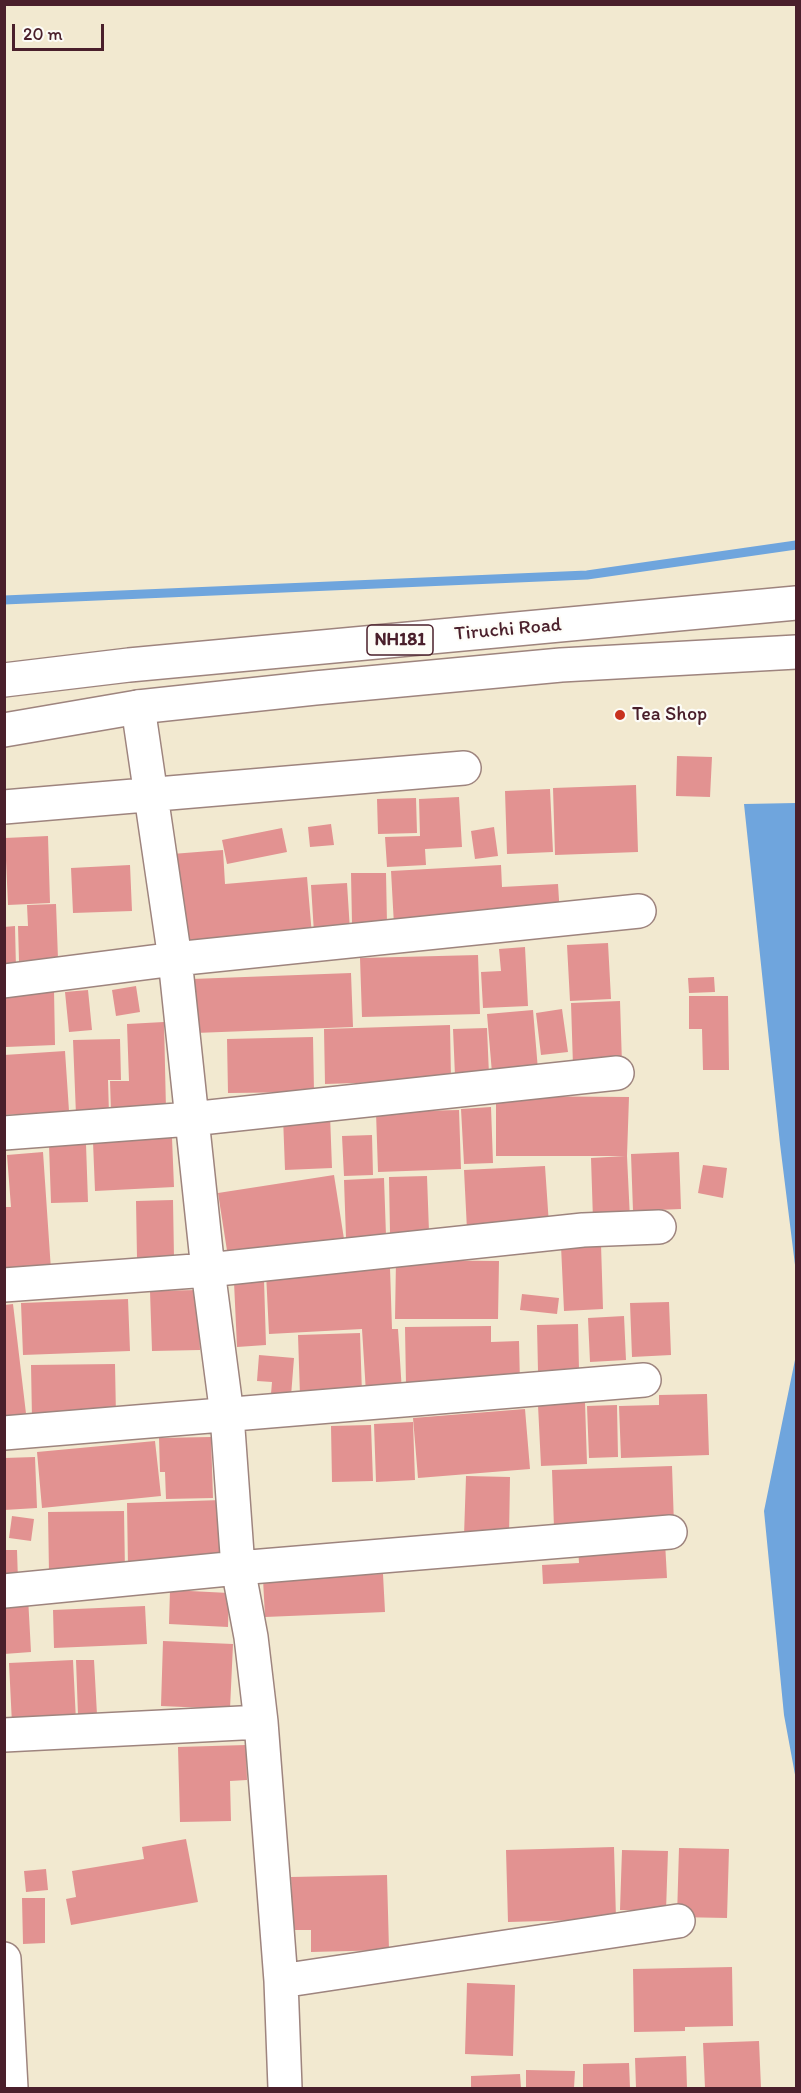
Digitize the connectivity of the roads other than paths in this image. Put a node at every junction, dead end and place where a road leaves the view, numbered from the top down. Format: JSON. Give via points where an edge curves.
{"nodes":[{"id":1,"x":796,"y":603,"type":"edge"},
{"id":2,"x":796,"y":652,"type":"edge"},
{"id":3,"x":4,"y":681,"type":"edge"},
{"id":4,"x":138,"y":707,"type":"junction"},
{"id":5,"x":4,"y":730,"type":"edge"},
{"id":6,"x":464,"y":768,"type":"dead end"},
{"id":7,"x":151,"y":794,"type":"junction"},
{"id":8,"x":4,"y":807,"type":"edge"},
{"id":9,"x":639,"y":911,"type":"dead end"},
{"id":10,"x":175,"y":959,"type":"junction"},
{"id":11,"x":4,"y":981,"type":"edge"},
{"id":12,"x":617,"y":1073,"type":"dead end"},
{"id":13,"x":191,"y":1119,"type":"junction"},
{"id":14,"x":4,"y":1133,"type":"edge"},
{"id":15,"x":660,"y":1227,"type":"dead end"},
{"id":16,"x":208,"y":1270,"type":"junction"},
{"id":17,"x":4,"y":1285,"type":"edge"},
{"id":18,"x":645,"y":1380,"type":"dead end"},
{"id":19,"x":227,"y":1414,"type":"junction"},
{"id":20,"x":4,"y":1433,"type":"edge"},
{"id":21,"x":670,"y":1532,"type":"dead end"},
{"id":22,"x":238,"y":1568,"type":"junction"},
{"id":23,"x":4,"y":1591,"type":"edge"},
{"id":24,"x":261,"y":1722,"type":"junction"},
{"id":25,"x":4,"y":1735,"type":"edge"},
{"id":26,"x":678,"y":1921,"type":"dead end"},
{"id":27,"x":4,"y":1959,"type":"edge"},
{"id":28,"x":281,"y":1981,"type":"junction"},
{"id":29,"x":11,"y":2088,"type":"edge"},
{"id":30,"x":285,"y":2088,"type":"edge"}],
"edges":[{"from":1,"to":3,"type":"main road","name":"Tiruchi Road","number":"NH181","via":[[129,665]]},
{"from":2,"to":4,"type":"main road","number":"NH181","via":[[561,665]]},
{"from":4,"to":5,"type":"main road","number":"NH181"},
{"from":4,"to":7,"type":"main road"},
{"from":6,"to":7,"type":"main road"},
{"from":7,"to":8,"type":"main road"},
{"from":7,"to":10,"type":"main road"},
{"from":9,"to":10,"type":"main road"},
{"from":10,"to":11,"type":"main road"},
{"from":10,"to":13,"type":"main road"},
{"from":12,"to":13,"type":"main road"},
{"from":13,"to":14,"type":"main road"},
{"from":13,"to":16,"type":"main road"},
{"from":15,"to":16,"type":"main road","via":[[583,1230]]},
{"from":16,"to":17,"type":"main road"},
{"from":16,"to":19,"type":"main road"},
{"from":18,"to":19,"type":"main road"},
{"from":19,"to":20,"type":"main road"},
{"from":19,"to":22,"type":"main road"},
{"from":21,"to":22,"type":"main road"},
{"from":22,"to":23,"type":"main road"},
{"from":22,"to":24,"type":"main road"},
{"from":24,"to":25,"type":"main road"},
{"from":24,"to":28,"type":"main road"},
{"from":26,"to":28,"type":"main road"},
{"from":27,"to":29,"type":"main road"},
{"from":28,"to":30,"type":"main road"}]}
